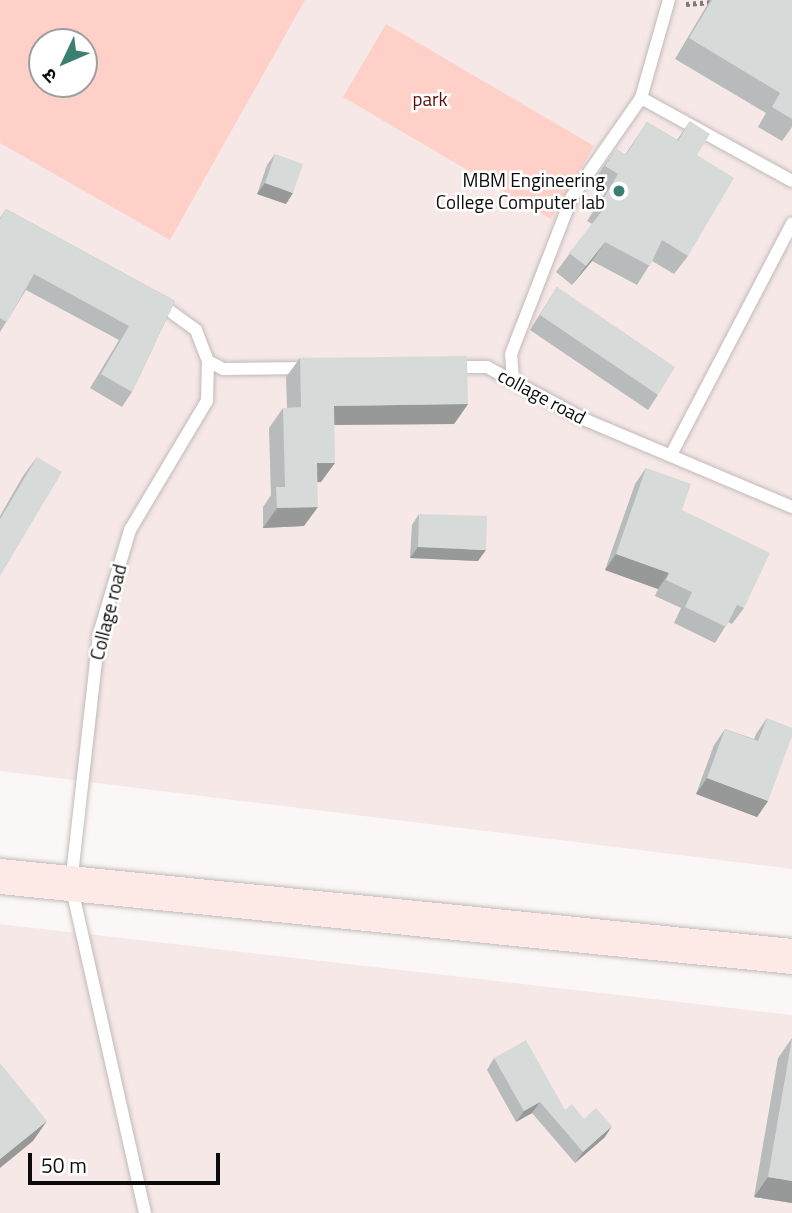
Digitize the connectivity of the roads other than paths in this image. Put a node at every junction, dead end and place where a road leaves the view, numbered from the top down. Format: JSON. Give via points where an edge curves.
{"nodes":[{"id":1,"x":669,"y":3,"type":"edge"},
{"id":2,"x":641,"y":98,"type":"junction"},
{"id":3,"x":792,"y":181,"type":"edge"},
{"id":4,"x":792,"y":223,"type":"edge"},
{"id":5,"x":150,"y":298,"type":"edge"},
{"id":6,"x":208,"y":361,"type":"junction"},
{"id":7,"x":432,"y":367,"type":"edge"},
{"id":8,"x":320,"y":368,"type":"edge"},
{"id":9,"x":513,"y":381,"type":"junction"},
{"id":10,"x":672,"y":453,"type":"junction"},
{"id":11,"x":792,"y":507,"type":"edge"},
{"id":12,"x":0,"y":876,"type":"edge"},
{"id":13,"x":71,"y":884,"type":"junction"},
{"id":14,"x":792,"y":956,"type":"edge"},
{"id":15,"x":145,"y":1213,"type":"edge"}],
"edges":[{"from":1,"to":2,"type":"lane"},
{"from":2,"to":3,"type":"lane"},
{"from":2,"to":9,"type":"lane","via":[[572,197],[511,354]]},
{"from":4,"to":10,"type":"lane"},
{"from":5,"to":6,"type":"lane","via":[[196,330]]},
{"from":6,"to":8,"type":"lane","via":[[223,369]]},
{"from":6,"to":13,"type":"lane","name":"Collage road","via":[[207,401],[130,530],[99,634]]},
{"from":7,"to":9,"type":"lane","name":"collage road","via":[[487,367]]},
{"from":9,"to":10,"type":"lane","name":"collage road","via":[[586,420]]},
{"from":10,"to":11,"type":"lane","name":"collage road"},
{"from":12,"to":13,"type":"street"},
{"from":13,"to":14,"type":"street"},
{"from":13,"to":15,"type":"lane","name":"Collage road"}]}
